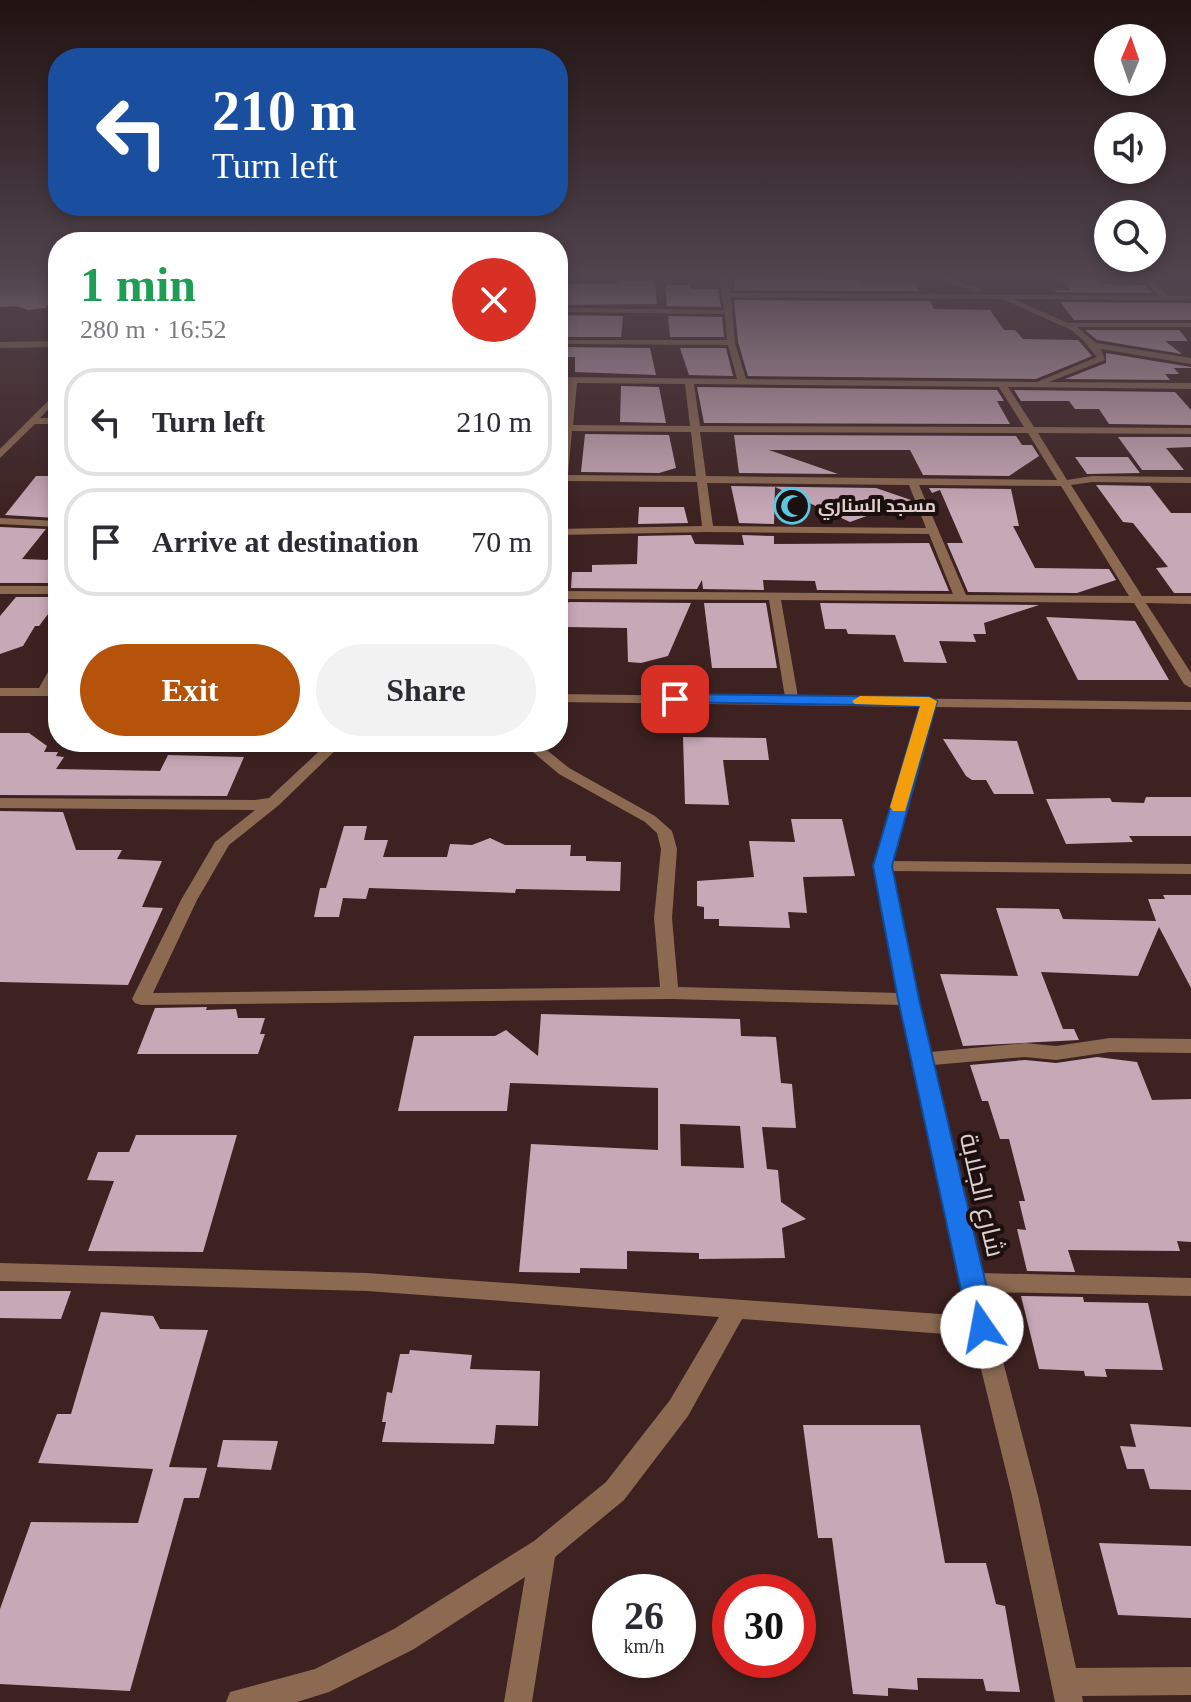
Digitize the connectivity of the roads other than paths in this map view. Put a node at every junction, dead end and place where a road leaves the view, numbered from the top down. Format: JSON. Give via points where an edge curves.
{"nodes":[{"id":1,"x":735,"y":355,"type":"edge"},
{"id":2,"x":1100,"y":355,"type":"edge"},
{"id":3,"x":1156,"y":355,"type":"edge"},
{"id":4,"x":1190,"y":361,"type":"edge"},
{"id":5,"x":568,"y":380,"type":"edge"},
{"id":6,"x":573,"y":380,"type":"junction"},
{"id":7,"x":689,"y":381,"type":"junction"},
{"id":8,"x":742,"y":381,"type":"junction"},
{"id":9,"x":1003,"y":386,"type":"junction"},
{"id":10,"x":1029,"y":386,"type":"junction"},
{"id":11,"x":1191,"y":386,"type":"edge"},
{"id":12,"x":48,"y":404,"type":"edge"},
{"id":13,"x":568,"y":404,"type":"edge"},
{"id":14,"x":32,"y":421,"type":"junction"},
{"id":15,"x":48,"y":421,"type":"edge"},
{"id":16,"x":568,"y":428,"type":"edge"},
{"id":17,"x":697,"y":429,"type":"junction"},
{"id":18,"x":1031,"y":430,"type":"junction"},
{"id":19,"x":1191,"y":431,"type":"edge"},
{"id":20,"x":21,"y":433,"type":"junction"},
{"id":21,"x":0,"y":434,"type":"edge"},
{"id":22,"x":0,"y":455,"type":"edge"},
{"id":23,"x":568,"y":478,"type":"edge"},
{"id":24,"x":1191,"y":480,"type":"edge"},
{"id":25,"x":703,"y":481,"type":"junction"},
{"id":26,"x":913,"y":482,"type":"junction"},
{"id":27,"x":1066,"y":483,"type":"junction"},
{"id":28,"x":0,"y":521,"type":"edge"},
{"id":29,"x":48,"y":523,"type":"edge"},
{"id":30,"x":708,"y":529,"type":"junction"},
{"id":31,"x":933,"y":531,"type":"junction"},
{"id":32,"x":568,"y":532,"type":"edge"},
{"id":33,"x":0,"y":590,"type":"edge"},
{"id":34,"x":48,"y":590,"type":"edge"},
{"id":35,"x":568,"y":595,"type":"edge"},
{"id":36,"x":774,"y":596,"type":"junction"},
{"id":37,"x":961,"y":598,"type":"junction"},
{"id":38,"x":1138,"y":599,"type":"junction"},
{"id":39,"x":1191,"y":600,"type":"edge"},
{"id":40,"x":1191,"y":684,"type":"edge"},
{"id":41,"x":0,"y":692,"type":"edge"},
{"id":42,"x":48,"y":692,"type":"edge"},
{"id":43,"x":568,"y":698,"type":"edge"},
{"id":44,"x":792,"y":700,"type":"junction"},
{"id":45,"x":929,"y":701,"type":"junction"},
{"id":46,"x":1191,"y":706,"type":"edge"},
{"id":47,"x":326,"y":752,"type":"edge"},
{"id":48,"x":540,"y":752,"type":"edge"},
{"id":49,"x":274,"y":802,"type":"junction"},
{"id":50,"x":0,"y":803,"type":"edge"},
{"id":51,"x":882,"y":866,"type":"junction"},
{"id":52,"x":1191,"y":869,"type":"edge"},
{"id":53,"x":670,"y":993,"type":"junction"},
{"id":54,"x":909,"y":999,"type":"junction"},
{"id":55,"x":1191,"y":1046,"type":"edge"},
{"id":56,"x":922,"y":1059,"type":"junction"},
{"id":57,"x":0,"y":1272,"type":"edge"},
{"id":58,"x":973,"y":1282,"type":"junction"},
{"id":59,"x":1191,"y":1287,"type":"edge"},
{"id":60,"x":735,"y":1311,"type":"junction"},
{"id":61,"x":982,"y":1327,"type":"junction"},
{"id":62,"x":543,"y":1550,"type":"junction"},
{"id":63,"x":1191,"y":1681,"type":"edge"},
{"id":64,"x":1067,"y":1692,"type":"edge"},
{"id":65,"x":240,"y":1702,"type":"edge"},
{"id":66,"x":518,"y":1702,"type":"edge"}],
"edges":[{"from":1,"to":8,"type":"street"},
{"from":2,"to":10,"type":"street"},
{"from":3,"to":4,"type":"street"},
{"from":5,"to":6,"type":"street"},
{"from":6,"to":7,"type":"street"},
{"from":6,"to":13,"type":"street"},
{"from":7,"to":8,"type":"street"},
{"from":7,"to":17,"type":"street"},
{"from":8,"to":9,"type":"street"},
{"from":9,"to":10,"type":"street"},
{"from":9,"to":18,"type":"street"},
{"from":10,"to":11,"type":"street"},
{"from":12,"to":14,"type":"street"},
{"from":14,"to":15,"type":"street"},
{"from":14,"to":20,"type":"street"},
{"from":16,"to":17,"type":"street"},
{"from":17,"to":18,"type":"street"},
{"from":17,"to":25,"type":"street"},
{"from":18,"to":19,"type":"street"},
{"from":18,"to":27,"type":"street"},
{"from":20,"to":21,"type":"street"},
{"from":20,"to":22,"type":"street"},
{"from":23,"to":25,"type":"street"},
{"from":24,"to":27,"type":"street"},
{"from":25,"to":26,"type":"street"},
{"from":25,"to":30,"type":"street"},
{"from":26,"to":27,"type":"street"},
{"from":26,"to":31,"type":"street"},
{"from":27,"to":38,"type":"street"},
{"from":28,"to":29,"type":"street"},
{"from":30,"to":31,"type":"street"},
{"from":30,"to":32,"type":"street"},
{"from":31,"to":37,"type":"street"},
{"from":33,"to":34,"type":"street"},
{"from":35,"to":36,"type":"street"},
{"from":36,"to":37,"type":"street"},
{"from":36,"to":44,"type":"street"},
{"from":37,"to":38,"type":"street"},
{"from":38,"to":39,"type":"street"},
{"from":38,"to":40,"type":"street"},
{"from":41,"to":42,"type":"street"},
{"from":43,"to":44,"type":"street"},
{"from":44,"to":45,"type":"street"},
{"from":45,"to":46,"type":"street"},
{"from":45,"to":51,"type":"street","name":"شارع الجلابة"},
{"from":47,"to":49,"type":"street"},
{"from":48,"to":53,"type":"street","via":[[664,831],[669,849],[663,918]]},
{"from":49,"to":50,"type":"street"},
{"from":49,"to":53,"type":"street","via":[[223,842],[141,999]]},
{"from":51,"to":52,"type":"street"},
{"from":51,"to":54,"type":"street","name":"شارع الجلابة"},
{"from":53,"to":54,"type":"street"},
{"from":54,"to":56,"type":"street","name":"شارع الجلابة"},
{"from":55,"to":56,"type":"street","via":[[1110,1045]]},
{"from":56,"to":58,"type":"street","name":"شارع الجلابة"},
{"from":57,"to":60,"type":"street","via":[[367,1282]]},
{"from":58,"to":59,"type":"street"},
{"from":58,"to":61,"type":"street","name":"شارع الجلابة"},
{"from":60,"to":61,"type":"street"},
{"from":60,"to":62,"type":"street","via":[[679,1408],[615,1491]]},
{"from":61,"to":64,"type":"street","name":"شارع الجلابة"},
{"from":62,"to":65,"type":"street","via":[[404,1639],[319,1682]]},
{"from":62,"to":66,"type":"street"},
{"from":63,"to":64,"type":"street"}]}
